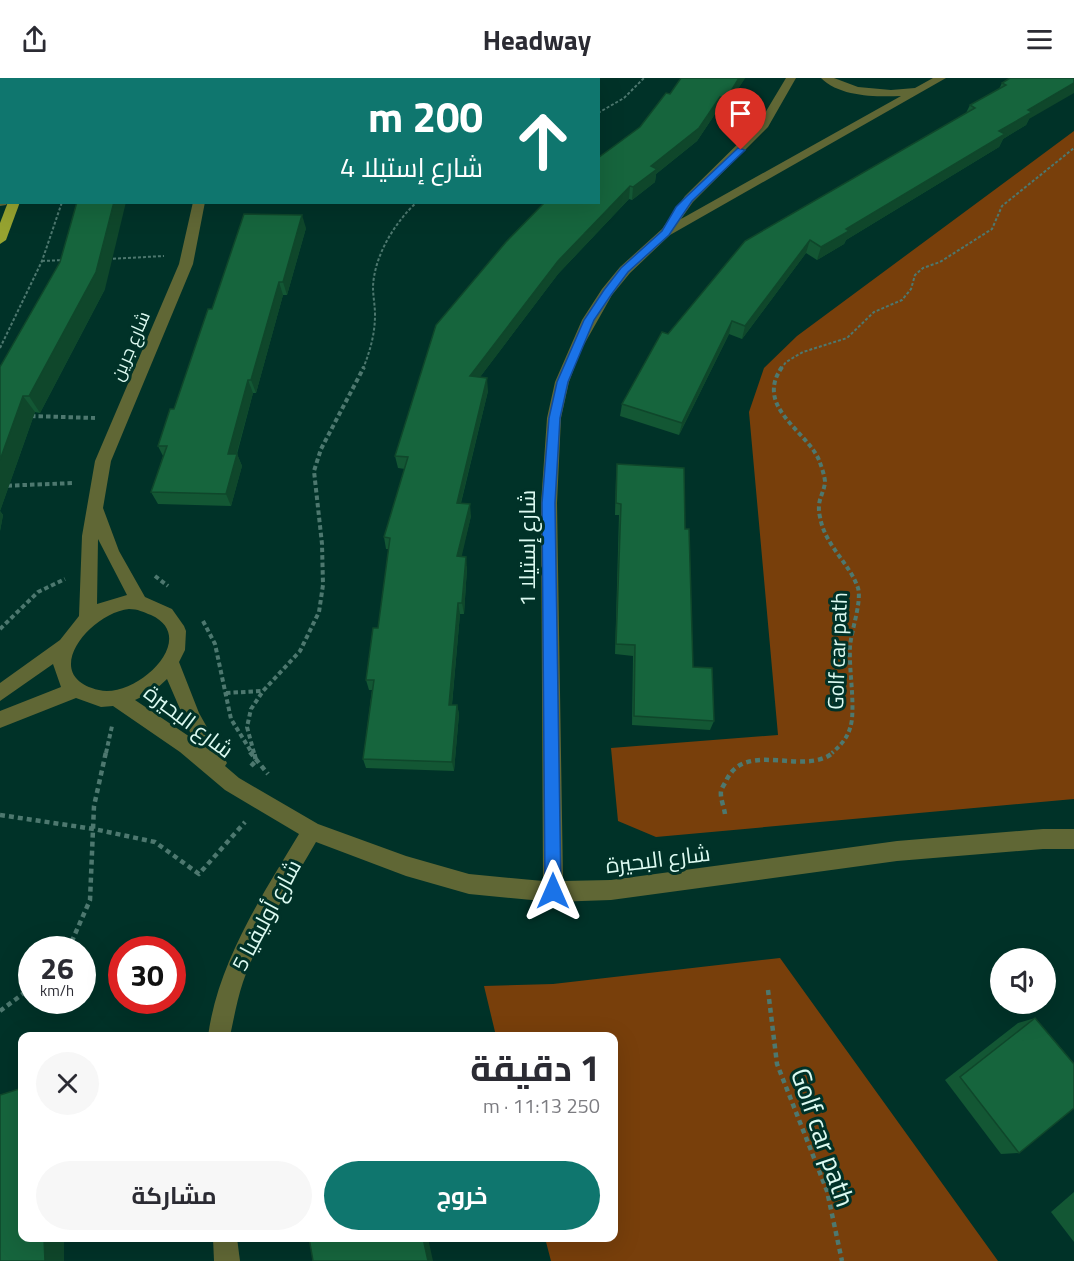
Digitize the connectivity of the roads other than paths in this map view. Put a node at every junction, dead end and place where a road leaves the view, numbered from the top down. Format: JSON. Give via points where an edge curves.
{"nodes":[{"id":1,"x":791,"y":78,"type":"edge"},
{"id":2,"x":826,"y":78,"type":"edge"},
{"id":3,"x":940,"y":78,"type":"edge"},
{"id":4,"x":921,"y":90,"type":"junction"},
{"id":5,"x":13,"y":204,"type":"edge"},
{"id":6,"x":199,"y":204,"type":"edge"},
{"id":7,"x":666,"y":232,"type":"junction"},
{"id":8,"x":0,"y":240,"type":"edge"},
{"id":9,"x":95,"y":505,"type":"junction"},
{"id":10,"x":139,"y":602,"type":"junction"},
{"id":11,"x":88,"y":617,"type":"junction"},
{"id":12,"x":65,"y":646,"type":"junction"},
{"id":13,"x":171,"y":664,"type":"junction"},
{"id":14,"x":76,"y":690,"type":"junction"},
{"id":15,"x":0,"y":693,"type":"edge"},
{"id":16,"x":117,"y":698,"type":"junction"},
{"id":17,"x":0,"y":720,"type":"edge"},
{"id":18,"x":232,"y":784,"type":"junction"},
{"id":19,"x":312,"y":831,"type":"junction"},
{"id":20,"x":1074,"y":839,"type":"edge"},
{"id":21,"x":553,"y":891,"type":"junction"},
{"id":22,"x":220,"y":1032,"type":"edge"},
{"id":23,"x":225,"y":1242,"type":"edge"},
{"id":24,"x":227,"y":1261,"type":"edge"}],
"edges":[{"from":1,"to":7,"type":"street","via":[[764,125],[689,199]]},
{"from":2,"to":4,"type":"street","via":[[845,87],[880,93]]},
{"from":3,"to":4,"type":"street","name":"شارع إستيلا 1"},
{"from":4,"to":7,"type":"street","name":"شارع إستيلا 1"},
{"from":5,"to":8,"type":"main road"},
{"from":6,"to":9,"type":"street","name":"شارع جرين","via":[[188,255],[111,439]]},
{"from":7,"to":21,"type":"street","name":"شارع إستيلا 1","via":[[625,270],[589,320],[562,382],[554,418],[549,503]]},
{"from":9,"to":10,"type":"street","name":"شارع جرين","via":[[111,552]]},
{"from":9,"to":11,"type":"street","name":"شارع جرين","via":[[88,567]]},
{"from":10,"to":11,"type":"street","via":[[121,603]]},
{"from":10,"to":13,"type":"street","via":[[156,606],[170,616],[177,630],[178,647]]},
{"from":11,"to":12,"type":"street"},
{"from":12,"to":14,"type":"street","via":[[62,663],[66,678]]},
{"from":12,"to":15,"type":"street"},
{"from":13,"to":16,"type":"street","via":[[157,680],[138,692]]},
{"from":13,"to":18,"type":"street","name":"شارع البحيرة","via":[[184,705]]},
{"from":14,"to":16,"type":"street","via":[[88,696]]},
{"from":14,"to":17,"type":"street"},
{"from":16,"to":18,"type":"street","name":"شارع البحيرة","via":[[187,746]]},
{"from":18,"to":19,"type":"street","name":"شارع البحيرة"},
{"from":19,"to":21,"type":"street","name":"شارع البحيرة","via":[[406,866],[469,884]]},
{"from":19,"to":22,"type":"street","name":"شارع أوليفيا 5","via":[[244,949],[230,986]]},
{"from":20,"to":21,"type":"street","name":"شارع البحيرة","via":[[897,851],[611,890]]},
{"from":23,"to":24,"type":"street"}]}
